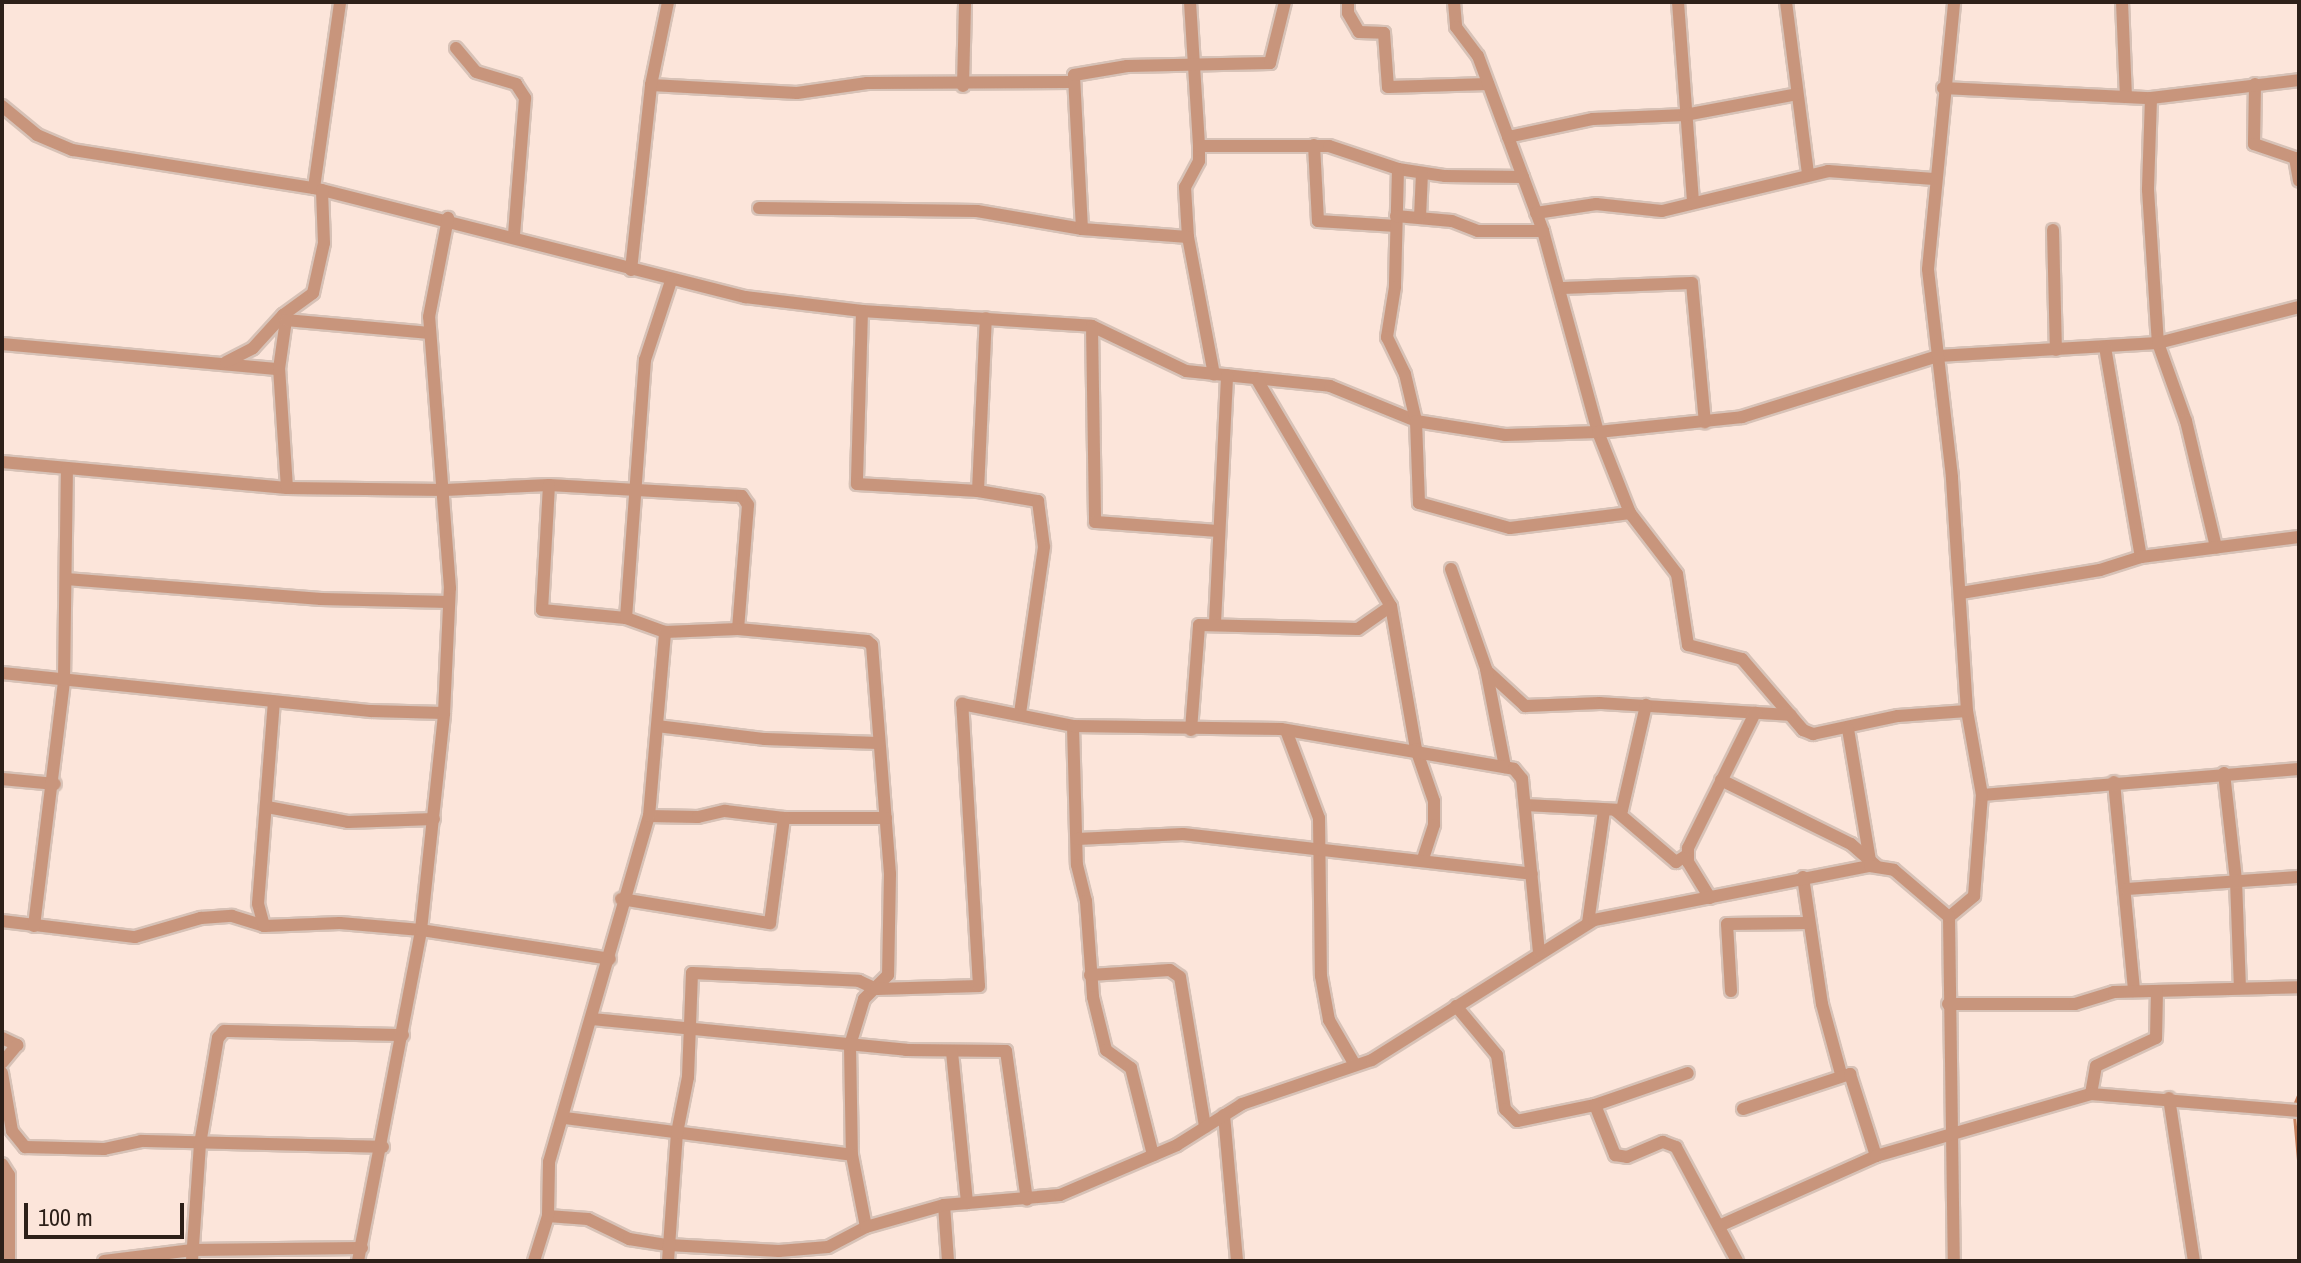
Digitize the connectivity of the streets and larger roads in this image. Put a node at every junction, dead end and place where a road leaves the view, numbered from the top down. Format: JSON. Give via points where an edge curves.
{"nodes":[{"id":1,"x":340,"y":2,"type":"edge"},
{"id":2,"x":668,"y":2,"type":"edge"},
{"id":3,"x":965,"y":2,"type":"edge"},
{"id":4,"x":1190,"y":2,"type":"edge"},
{"id":5,"x":1285,"y":2,"type":"edge"},
{"id":6,"x":1348,"y":2,"type":"edge"},
{"id":7,"x":1454,"y":2,"type":"edge"},
{"id":8,"x":1678,"y":2,"type":"edge"},
{"id":9,"x":1786,"y":2,"type":"edge"},
{"id":10,"x":1954,"y":2,"type":"edge"},
{"id":11,"x":2122,"y":2,"type":"edge"},
{"id":12,"x":456,"y":48,"type":"dead end"},
{"id":13,"x":1192,"y":64,"type":"junction"},
{"id":14,"x":2299,"y":80,"type":"edge"},
{"id":15,"x":1071,"y":82,"type":"junction"},
{"id":16,"x":1488,"y":84,"type":"junction"},
{"id":17,"x":2255,"y":84,"type":"junction"},
{"id":18,"x":651,"y":85,"type":"junction"},
{"id":19,"x":963,"y":86,"type":"junction"},
{"id":20,"x":1943,"y":88,"type":"junction"},
{"id":21,"x":1797,"y":94,"type":"junction"},
{"id":22,"x":2126,"y":97,"type":"junction"},
{"id":23,"x":2151,"y":98,"type":"junction"},
{"id":24,"x":2,"y":106,"type":"edge"},
{"id":25,"x":1685,"y":115,"type":"junction"},
{"id":26,"x":1508,"y":137,"type":"junction"},
{"id":27,"x":1314,"y":145,"type":"junction"},
{"id":28,"x":1199,"y":146,"type":"junction"},
{"id":29,"x":1398,"y":169,"type":"junction"},
{"id":30,"x":1422,"y":173,"type":"junction"},
{"id":31,"x":1808,"y":174,"type":"junction"},
{"id":32,"x":1523,"y":177,"type":"junction"},
{"id":33,"x":1934,"y":179,"type":"junction"},
{"id":34,"x":2299,"y":181,"type":"edge"},
{"id":35,"x":318,"y":189,"type":"junction"},
{"id":36,"x":1693,"y":201,"type":"junction"},
{"id":37,"x":759,"y":208,"type":"dead end"},
{"id":38,"x":1536,"y":213,"type":"junction"},
{"id":39,"x":1420,"y":217,"type":"junction"},
{"id":40,"x":448,"y":218,"type":"junction"},
{"id":41,"x":1396,"y":221,"type":"junction"},
{"id":42,"x":1082,"y":229,"type":"junction"},
{"id":43,"x":2053,"y":230,"type":"dead end"},
{"id":44,"x":1543,"y":231,"type":"junction"},
{"id":45,"x":514,"y":235,"type":"junction"},
{"id":46,"x":1188,"y":237,"type":"junction"},
{"id":47,"x":631,"y":270,"type":"junction"},
{"id":48,"x":671,"y":281,"type":"junction"},
{"id":49,"x":1562,"y":288,"type":"junction"},
{"id":50,"x":2299,"y":307,"type":"edge"},
{"id":51,"x":862,"y":311,"type":"junction"},
{"id":52,"x":986,"y":318,"type":"junction"},
{"id":53,"x":1092,"y":326,"type":"junction"},
{"id":54,"x":429,"y":333,"type":"junction"},
{"id":55,"x":2158,"y":343,"type":"junction"},
{"id":56,"x":2,"y":344,"type":"edge"},
{"id":57,"x":2105,"y":347,"type":"junction"},
{"id":58,"x":2056,"y":350,"type":"junction"},
{"id":59,"x":1938,"y":356,"type":"junction"},
{"id":60,"x":223,"y":363,"type":"junction"},
{"id":61,"x":279,"y":369,"type":"junction"},
{"id":62,"x":1220,"y":375,"type":"junction"},
{"id":63,"x":1256,"y":378,"type":"junction"},
{"id":64,"x":1416,"y":421,"type":"junction"},
{"id":65,"x":1705,"y":422,"type":"junction"},
{"id":66,"x":1598,"y":432,"type":"junction"},
{"id":67,"x":2,"y":462,"type":"edge"},
{"id":68,"x":67,"y":468,"type":"junction"},
{"id":69,"x":549,"y":485,"type":"junction"},
{"id":70,"x":287,"y":488,"type":"junction"},
{"id":71,"x":445,"y":490,"type":"junction"},
{"id":72,"x":633,"y":491,"type":"junction"},
{"id":73,"x":978,"y":491,"type":"junction"},
{"id":74,"x":1630,"y":513,"type":"junction"},
{"id":75,"x":1219,"y":531,"type":"junction"},
{"id":76,"x":2299,"y":537,"type":"edge"},
{"id":77,"x":2216,"y":547,"type":"junction"},
{"id":78,"x":2141,"y":557,"type":"junction"},
{"id":79,"x":1451,"y":569,"type":"dead end"},
{"id":80,"x":66,"y":579,"type":"junction"},
{"id":81,"x":1961,"y":593,"type":"junction"},
{"id":82,"x":449,"y":602,"type":"junction"},
{"id":83,"x":1391,"y":606,"type":"junction"},
{"id":84,"x":626,"y":618,"type":"junction"},
{"id":85,"x":1215,"y":623,"type":"junction"},
{"id":86,"x":738,"y":629,"type":"junction"},
{"id":87,"x":665,"y":632,"type":"junction"},
{"id":88,"x":1486,"y":668,"type":"junction"},
{"id":89,"x":2,"y":673,"type":"edge"},
{"id":90,"x":64,"y":680,"type":"junction"},
{"id":91,"x":274,"y":702,"type":"junction"},
{"id":92,"x":1646,"y":705,"type":"junction"},
{"id":93,"x":1967,"y":711,"type":"junction"},
{"id":94,"x":444,"y":713,"type":"junction"},
{"id":95,"x":1020,"y":713,"type":"junction"},
{"id":96,"x":1755,"y":713,"type":"junction"},
{"id":97,"x":1791,"y":715,"type":"junction"},
{"id":98,"x":657,"y":726,"type":"junction"},
{"id":99,"x":1073,"y":726,"type":"junction"},
{"id":100,"x":1848,"y":729,"type":"junction"},
{"id":101,"x":1191,"y":730,"type":"junction"},
{"id":102,"x":1287,"y":733,"type":"junction"},
{"id":103,"x":878,"y":743,"type":"junction"},
{"id":104,"x":1416,"y":749,"type":"junction"},
{"id":105,"x":1505,"y":767,"type":"junction"},
{"id":106,"x":2299,"y":769,"type":"edge"},
{"id":107,"x":2224,"y":773,"type":"junction"},
{"id":108,"x":2,"y":779,"type":"edge"},
{"id":109,"x":1721,"y":780,"type":"junction"},
{"id":110,"x":2114,"y":782,"type":"junction"},
{"id":111,"x":55,"y":784,"type":"junction"},
{"id":112,"x":1982,"y":795,"type":"junction"},
{"id":113,"x":1525,"y":805,"type":"junction"},
{"id":114,"x":267,"y":807,"type":"junction"},
{"id":115,"x":1610,"y":811,"type":"junction"},
{"id":116,"x":649,"y":816,"type":"junction"},
{"id":117,"x":784,"y":818,"type":"junction"},
{"id":118,"x":886,"y":818,"type":"junction"},
{"id":119,"x":434,"y":819,"type":"junction"},
{"id":120,"x":1077,"y":839,"type":"junction"},
{"id":121,"x":1319,"y":850,"type":"junction"},
{"id":122,"x":1687,"y":855,"type":"junction"},
{"id":123,"x":1423,"y":859,"type":"junction"},
{"id":124,"x":1873,"y":863,"type":"junction"},
{"id":125,"x":1532,"y":874,"type":"junction"},
{"id":126,"x":1803,"y":877,"type":"junction"},
{"id":127,"x":2299,"y":877,"type":"edge"},
{"id":128,"x":2236,"y":880,"type":"junction"},
{"id":129,"x":2126,"y":889,"type":"junction"},
{"id":130,"x":1710,"y":898,"type":"junction"},
{"id":131,"x":621,"y":899,"type":"junction"},
{"id":132,"x":1949,"y":917,"type":"junction"},
{"id":133,"x":2,"y":921,"type":"edge"},
{"id":134,"x":1588,"y":923,"type":"junction"},
{"id":135,"x":1807,"y":923,"type":"junction"},
{"id":136,"x":34,"y":926,"type":"junction"},
{"id":137,"x":264,"y":926,"type":"junction"},
{"id":138,"x":421,"y":930,"type":"junction"},
{"id":139,"x":1539,"y":952,"type":"junction"},
{"id":140,"x":610,"y":959,"type":"junction"},
{"id":141,"x":1090,"y":975,"type":"junction"},
{"id":142,"x":859,"y":981,"type":"junction"},
{"id":143,"x":2240,"y":987,"type":"junction"},
{"id":144,"x":2299,"y":987,"type":"edge"},
{"id":145,"x":876,"y":989,"type":"junction"},
{"id":146,"x":1731,"y":991,"type":"dead end"},
{"id":147,"x":2134,"y":991,"type":"junction"},
{"id":148,"x":2157,"y":991,"type":"junction"},
{"id":149,"x":864,"y":999,"type":"junction"},
{"id":150,"x":1948,"y":1004,"type":"junction"},
{"id":151,"x":1456,"y":1006,"type":"junction"},
{"id":152,"x":592,"y":1019,"type":"junction"},
{"id":153,"x":689,"y":1028,"type":"junction"},
{"id":154,"x":403,"y":1035,"type":"junction"},
{"id":155,"x":2,"y":1038,"type":"edge"},
{"id":156,"x":850,"y":1045,"type":"junction"},
{"id":157,"x":952,"y":1052,"type":"junction"},
{"id":158,"x":2,"y":1063,"type":"edge"},
{"id":159,"x":1355,"y":1065,"type":"junction"},
{"id":160,"x":2,"y":1073,"type":"edge"},
{"id":161,"x":1688,"y":1073,"type":"dead end"},
{"id":162,"x":1841,"y":1074,"type":"junction"},
{"id":163,"x":2091,"y":1094,"type":"junction"},
{"id":164,"x":2169,"y":1098,"type":"junction"},
{"id":165,"x":1595,"y":1105,"type":"junction"},
{"id":166,"x":1743,"y":1109,"type":"dead end"},
{"id":167,"x":2299,"y":1111,"type":"edge"},
{"id":168,"x":1224,"y":1115,"type":"junction"},
{"id":169,"x":565,"y":1118,"type":"junction"},
{"id":170,"x":1205,"y":1127,"type":"junction"},
{"id":171,"x":677,"y":1133,"type":"junction"},
{"id":172,"x":1949,"y":1133,"type":"junction"},
{"id":173,"x":200,"y":1144,"type":"junction"},
{"id":174,"x":383,"y":1147,"type":"junction"},
{"id":175,"x":852,"y":1155,"type":"junction"},
{"id":176,"x":1153,"y":1155,"type":"junction"},
{"id":177,"x":1876,"y":1156,"type":"junction"},
{"id":178,"x":2,"y":1164,"type":"edge"},
{"id":179,"x":1027,"y":1200,"type":"junction"},
{"id":180,"x":967,"y":1203,"type":"junction"},
{"id":181,"x":944,"y":1205,"type":"junction"},
{"id":182,"x":548,"y":1216,"type":"junction"},
{"id":183,"x":1719,"y":1226,"type":"junction"},
{"id":184,"x":866,"y":1227,"type":"junction"},
{"id":185,"x":668,"y":1245,"type":"junction"},
{"id":186,"x":828,"y":1247,"type":"junction"},
{"id":187,"x":360,"y":1254,"type":"edge"},
{"id":188,"x":192,"y":1256,"type":"edge"},
{"id":189,"x":9,"y":1261,"type":"edge"},
{"id":190,"x":104,"y":1261,"type":"edge"},
{"id":191,"x":534,"y":1261,"type":"edge"},
{"id":192,"x":668,"y":1261,"type":"edge"},
{"id":193,"x":830,"y":1261,"type":"edge"},
{"id":194,"x":948,"y":1261,"type":"edge"},
{"id":195,"x":1237,"y":1261,"type":"edge"},
{"id":196,"x":1737,"y":1261,"type":"edge"},
{"id":197,"x":1954,"y":1261,"type":"edge"},
{"id":198,"x":2194,"y":1261,"type":"edge"}],
"edges":[{"from":1,"to":35,"type":"street"},
{"from":2,"to":18,"type":"street"},
{"from":3,"to":19,"type":"street"},
{"from":4,"to":13,"type":"street"},
{"from":5,"to":13,"type":"street","via":[[1270,63]]},
{"from":6,"to":16,"type":"street","via":[[1359,32],[1384,33],[1388,87]]},
{"from":7,"to":16,"type":"street","via":[[1456,27],[1472,45]]},
{"from":8,"to":25,"type":"street"},
{"from":9,"to":21,"type":"street"},
{"from":10,"to":20,"type":"street"},
{"from":11,"to":22,"type":"street"},
{"from":12,"to":45,"type":"street","via":[[476,72],[516,84],[525,98]]},
{"from":13,"to":15,"type":"street","via":[[1121,67],[1077,74]]},
{"from":13,"to":28,"type":"street"},
{"from":14,"to":17,"type":"street"},
{"from":15,"to":19,"type":"street"},
{"from":15,"to":42,"type":"street"},
{"from":16,"to":26,"type":"street"},
{"from":17,"to":23,"type":"street"},
{"from":17,"to":34,"type":"street","via":[[2254,144],[2295,158]]},
{"from":18,"to":19,"type":"street","via":[[797,93],[867,83]]},
{"from":18,"to":47,"type":"street"},
{"from":20,"to":22,"type":"street"},
{"from":20,"to":33,"type":"street"},
{"from":21,"to":25,"type":"street"},
{"from":21,"to":31,"type":"street"},
{"from":22,"to":23,"type":"street"},
{"from":23,"to":55,"type":"street","via":[[2148,190]]},
{"from":24,"to":35,"type":"street","via":[[37,135],[73,150]]},
{"from":25,"to":26,"type":"street","via":[[1593,119]]},
{"from":25,"to":36,"type":"street"},
{"from":26,"to":32,"type":"street"},
{"from":27,"to":28,"type":"street"},
{"from":27,"to":29,"type":"street","via":[[1343,149]]},
{"from":27,"to":41,"type":"street","via":[[1318,221]]},
{"from":28,"to":46,"type":"street","via":[[1199,161],[1185,187]]},
{"from":29,"to":30,"type":"street"},
{"from":29,"to":41,"type":"street"},
{"from":30,"to":32,"type":"street"},
{"from":30,"to":39,"type":"street"},
{"from":31,"to":33,"type":"street"},
{"from":31,"to":36,"type":"street"},
{"from":32,"to":38,"type":"street"},
{"from":33,"to":59,"type":"street","via":[[1928,269]]},
{"from":35,"to":40,"type":"street"},
{"from":35,"to":60,"type":"street","via":[[324,243],[313,293],[283,315],[253,348]]},
{"from":36,"to":38,"type":"street","via":[[1662,211],[1596,204]]},
{"from":37,"to":42,"type":"street","via":[[977,211]]},
{"from":38,"to":44,"type":"street"},
{"from":39,"to":41,"type":"street"},
{"from":39,"to":44,"type":"street","via":[[1455,221],[1478,231]]},
{"from":40,"to":45,"type":"street"},
{"from":40,"to":54,"type":"street","via":[[431,287]]},
{"from":41,"to":64,"type":"street","via":[[1388,347],[1405,374]]},
{"from":42,"to":46,"type":"street"},
{"from":43,"to":58,"type":"street"},
{"from":44,"to":49,"type":"street"},
{"from":45,"to":47,"type":"street"},
{"from":46,"to":62,"type":"street"},
{"from":47,"to":48,"type":"street"},
{"from":48,"to":51,"type":"street","via":[[745,297]]},
{"from":48,"to":72,"type":"street","via":[[648,345]]},
{"from":49,"to":65,"type":"street","via":[[1692,283]]},
{"from":49,"to":66,"type":"street"},
{"from":50,"to":55,"type":"street"},
{"from":51,"to":52,"type":"street"},
{"from":51,"to":73,"type":"street","via":[[857,484]]},
{"from":52,"to":53,"type":"street"},
{"from":52,"to":73,"type":"street"},
{"from":53,"to":62,"type":"street","via":[[1186,371]]},
{"from":53,"to":75,"type":"street","via":[[1095,522]]},
{"from":54,"to":61,"type":"street","via":[[292,318],[281,325]]},
{"from":54,"to":71,"type":"street"},
{"from":55,"to":57,"type":"street"},
{"from":55,"to":77,"type":"street","via":[[2186,421]]},
{"from":56,"to":60,"type":"street"},
{"from":57,"to":58,"type":"street"},
{"from":57,"to":78,"type":"street"},
{"from":58,"to":59,"type":"street"},
{"from":59,"to":65,"type":"street","via":[[1742,417]]},
{"from":59,"to":81,"type":"street"},
{"from":60,"to":61,"type":"street"},
{"from":61,"to":70,"type":"street"},
{"from":62,"to":63,"type":"street"},
{"from":62,"to":75,"type":"street"},
{"from":63,"to":64,"type":"street","via":[[1337,388]]},
{"from":63,"to":83,"type":"street"},
{"from":64,"to":66,"type":"street","via":[[1505,435]]},
{"from":64,"to":74,"type":"street","via":[[1416,494],[1424,508],[1510,528]]},
{"from":65,"to":66,"type":"street"},
{"from":66,"to":74,"type":"street"},
{"from":67,"to":68,"type":"street"},
{"from":68,"to":70,"type":"street"},
{"from":68,"to":80,"type":"street"},
{"from":69,"to":71,"type":"street"},
{"from":69,"to":72,"type":"street"},
{"from":69,"to":84,"type":"street","via":[[542,610]]},
{"from":70,"to":71,"type":"street"},
{"from":71,"to":82,"type":"street"},
{"from":72,"to":84,"type":"street"},
{"from":72,"to":86,"type":"street","via":[[747,498]]},
{"from":73,"to":95,"type":"street","via":[[1038,501],[1044,547]]},
{"from":74,"to":97,"type":"street","via":[[1677,574],[1688,645],[1742,659]]},
{"from":75,"to":85,"type":"street"},
{"from":76,"to":77,"type":"street"},
{"from":77,"to":78,"type":"street"},
{"from":78,"to":81,"type":"street","via":[[2100,570]]},
{"from":79,"to":88,"type":"street"},
{"from":80,"to":82,"type":"street","via":[[321,599]]},
{"from":80,"to":90,"type":"street"},
{"from":81,"to":93,"type":"street"},
{"from":82,"to":94,"type":"street"},
{"from":83,"to":85,"type":"street","via":[[1358,629],[1326,632]]},
{"from":83,"to":104,"type":"street"},
{"from":84,"to":87,"type":"street"},
{"from":85,"to":101,"type":"street","via":[[1195,631]]},
{"from":86,"to":87,"type":"street"},
{"from":86,"to":103,"type":"street","via":[[867,641],[876,654]]},
{"from":87,"to":98,"type":"street"},
{"from":88,"to":92,"type":"street","via":[[1533,708]]},
{"from":88,"to":105,"type":"street"},
{"from":89,"to":90,"type":"street"},
{"from":90,"to":91,"type":"street"},
{"from":90,"to":111,"type":"street"},
{"from":91,"to":94,"type":"street"},
{"from":91,"to":114,"type":"street"},
{"from":92,"to":96,"type":"street"},
{"from":92,"to":115,"type":"street","via":[[1625,807]]},
{"from":93,"to":100,"type":"street","via":[[1898,716]]},
{"from":93,"to":112,"type":"street"},
{"from":94,"to":119,"type":"street"},
{"from":95,"to":99,"type":"street"},
{"from":95,"to":145,"type":"street","via":[[966,703],[961,707],[979,986]]},
{"from":96,"to":97,"type":"street"},
{"from":96,"to":109,"type":"street"},
{"from":97,"to":100,"type":"street","via":[[1813,734]]},
{"from":98,"to":103,"type":"street","via":[[765,739]]},
{"from":98,"to":116,"type":"street"},
{"from":99,"to":101,"type":"street"},
{"from":99,"to":120,"type":"street"},
{"from":100,"to":124,"type":"street"},
{"from":101,"to":102,"type":"street"},
{"from":102,"to":104,"type":"street"},
{"from":102,"to":121,"type":"street","via":[[1319,818]]},
{"from":103,"to":118,"type":"street"},
{"from":104,"to":105,"type":"street"},
{"from":104,"to":123,"type":"street","via":[[1434,801],[1434,825]]},
{"from":105,"to":113,"type":"street","via":[[1522,779]]},
{"from":106,"to":107,"type":"street"},
{"from":107,"to":110,"type":"street"},
{"from":107,"to":128,"type":"street"},
{"from":108,"to":111,"type":"street"},
{"from":109,"to":122,"type":"street"},
{"from":109,"to":124,"type":"street","via":[[1851,844]]},
{"from":110,"to":112,"type":"street"},
{"from":110,"to":129,"type":"street"},
{"from":111,"to":136,"type":"street"},
{"from":112,"to":132,"type":"street","via":[[1974,896]]},
{"from":113,"to":115,"type":"street"},
{"from":113,"to":125,"type":"street"},
{"from":114,"to":119,"type":"street","via":[[348,822]]},
{"from":114,"to":137,"type":"street","via":[[258,904]]},
{"from":115,"to":122,"type":"street","via":[[1676,862]]},
{"from":115,"to":134,"type":"street"},
{"from":116,"to":117,"type":"street","via":[[698,817],[725,811]]},
{"from":116,"to":131,"type":"street"},
{"from":117,"to":118,"type":"street"},
{"from":117,"to":131,"type":"street","via":[[770,923]]},
{"from":118,"to":145,"type":"street","via":[[888,975]]},
{"from":119,"to":138,"type":"street"},
{"from":120,"to":121,"type":"street","via":[[1183,834]]},
{"from":120,"to":141,"type":"street"},
{"from":121,"to":123,"type":"street"},
{"from":121,"to":159,"type":"street","via":[[1321,976],[1331,1029]]},
{"from":122,"to":130,"type":"street"},
{"from":123,"to":125,"type":"street"},
{"from":124,"to":126,"type":"street"},
{"from":124,"to":132,"type":"street","via":[[1894,870]]},
{"from":125,"to":139,"type":"street"},
{"from":126,"to":130,"type":"street"},
{"from":126,"to":135,"type":"street"},
{"from":127,"to":128,"type":"street"},
{"from":128,"to":129,"type":"street"},
{"from":128,"to":143,"type":"street"},
{"from":129,"to":147,"type":"street"},
{"from":130,"to":134,"type":"street"},
{"from":131,"to":140,"type":"street"},
{"from":132,"to":150,"type":"street"},
{"from":133,"to":136,"type":"street"},
{"from":134,"to":139,"type":"street"},
{"from":135,"to":146,"type":"street","via":[[1727,924]]},
{"from":135,"to":162,"type":"street"},
{"from":136,"to":137,"type":"street","via":[[135,937],[216,916],[244,917]]},
{"from":137,"to":138,"type":"street","via":[[340,923]]},
{"from":138,"to":140,"type":"street"},
{"from":138,"to":154,"type":"street"},
{"from":139,"to":151,"type":"street"},
{"from":140,"to":152,"type":"street"},
{"from":141,"to":170,"type":"street","via":[[1170,970],[1180,977]]},
{"from":141,"to":176,"type":"street","via":[[1102,1042],[1131,1068]]},
{"from":142,"to":145,"type":"street"},
{"from":142,"to":149,"type":"street"},
{"from":142,"to":153,"type":"street","via":[[696,971],[690,975]]},
{"from":143,"to":144,"type":"street"},
{"from":143,"to":148,"type":"street"},
{"from":145,"to":149,"type":"street"},
{"from":147,"to":148,"type":"street"},
{"from":147,"to":150,"type":"street","via":[[2075,1004]]},
{"from":148,"to":163,"type":"street","via":[[2156,1038],[2096,1066]]},
{"from":149,"to":156,"type":"street"},
{"from":150,"to":172,"type":"street"},
{"from":151,"to":159,"type":"street"},
{"from":151,"to":165,"type":"street","via":[[1497,1055],[1510,1116],[1525,1122]]},
{"from":152,"to":153,"type":"street"},
{"from":152,"to":169,"type":"street"},
{"from":153,"to":156,"type":"street"},
{"from":153,"to":171,"type":"street","via":[[688,1077]]},
{"from":154,"to":173,"type":"street","via":[[224,1031],[218,1038]]},
{"from":154,"to":174,"type":"street"},
{"from":155,"to":158,"type":"street","via":[[17,1045]]},
{"from":156,"to":157,"type":"street"},
{"from":156,"to":175,"type":"street"},
{"from":157,"to":179,"type":"street","via":[[1001,1049],[1009,1055]]},
{"from":157,"to":180,"type":"street"},
{"from":159,"to":168,"type":"street","via":[[1259,1097]]},
{"from":160,"to":173,"type":"street","via":[[12,1131],[25,1147],[66,1151],[132,1141]]},
{"from":161,"to":165,"type":"street"},
{"from":162,"to":166,"type":"street"},
{"from":162,"to":177,"type":"street","via":[[1853,1076]]},
{"from":163,"to":164,"type":"street"},
{"from":163,"to":172,"type":"street"},
{"from":164,"to":167,"type":"street"},
{"from":164,"to":198,"type":"street"},
{"from":165,"to":183,"type":"street","via":[[1615,1155],[1627,1157],[1663,1142],[1676,1147]]},
{"from":168,"to":170,"type":"street"},
{"from":168,"to":195,"type":"street"},
{"from":169,"to":171,"type":"street"},
{"from":169,"to":182,"type":"street","via":[[549,1162]]},
{"from":170,"to":176,"type":"street"},
{"from":171,"to":175,"type":"street"},
{"from":171,"to":185,"type":"street"},
{"from":172,"to":177,"type":"street"},
{"from":172,"to":197,"type":"street"},
{"from":173,"to":174,"type":"street"},
{"from":173,"to":188,"type":"street"},
{"from":174,"to":187,"type":"street"},
{"from":175,"to":184,"type":"street"},
{"from":176,"to":179,"type":"street","via":[[1060,1195]]},
{"from":177,"to":183,"type":"street"},
{"from":178,"to":189,"type":"street","via":[[9,1175]]},
{"from":179,"to":180,"type":"street"},
{"from":180,"to":181,"type":"street"},
{"from":181,"to":184,"type":"street"},
{"from":181,"to":194,"type":"street"},
{"from":182,"to":185,"type":"street","via":[[588,1219],[629,1239]]},
{"from":182,"to":191,"type":"street"},
{"from":183,"to":196,"type":"street"},
{"from":184,"to":186,"type":"street"},
{"from":185,"to":186,"type":"street","via":[[779,1251]]},
{"from":185,"to":192,"type":"street"},
{"from":186,"to":193,"type":"street"},
{"from":187,"to":188,"type":"street"},
{"from":188,"to":190,"type":"street"}]}
